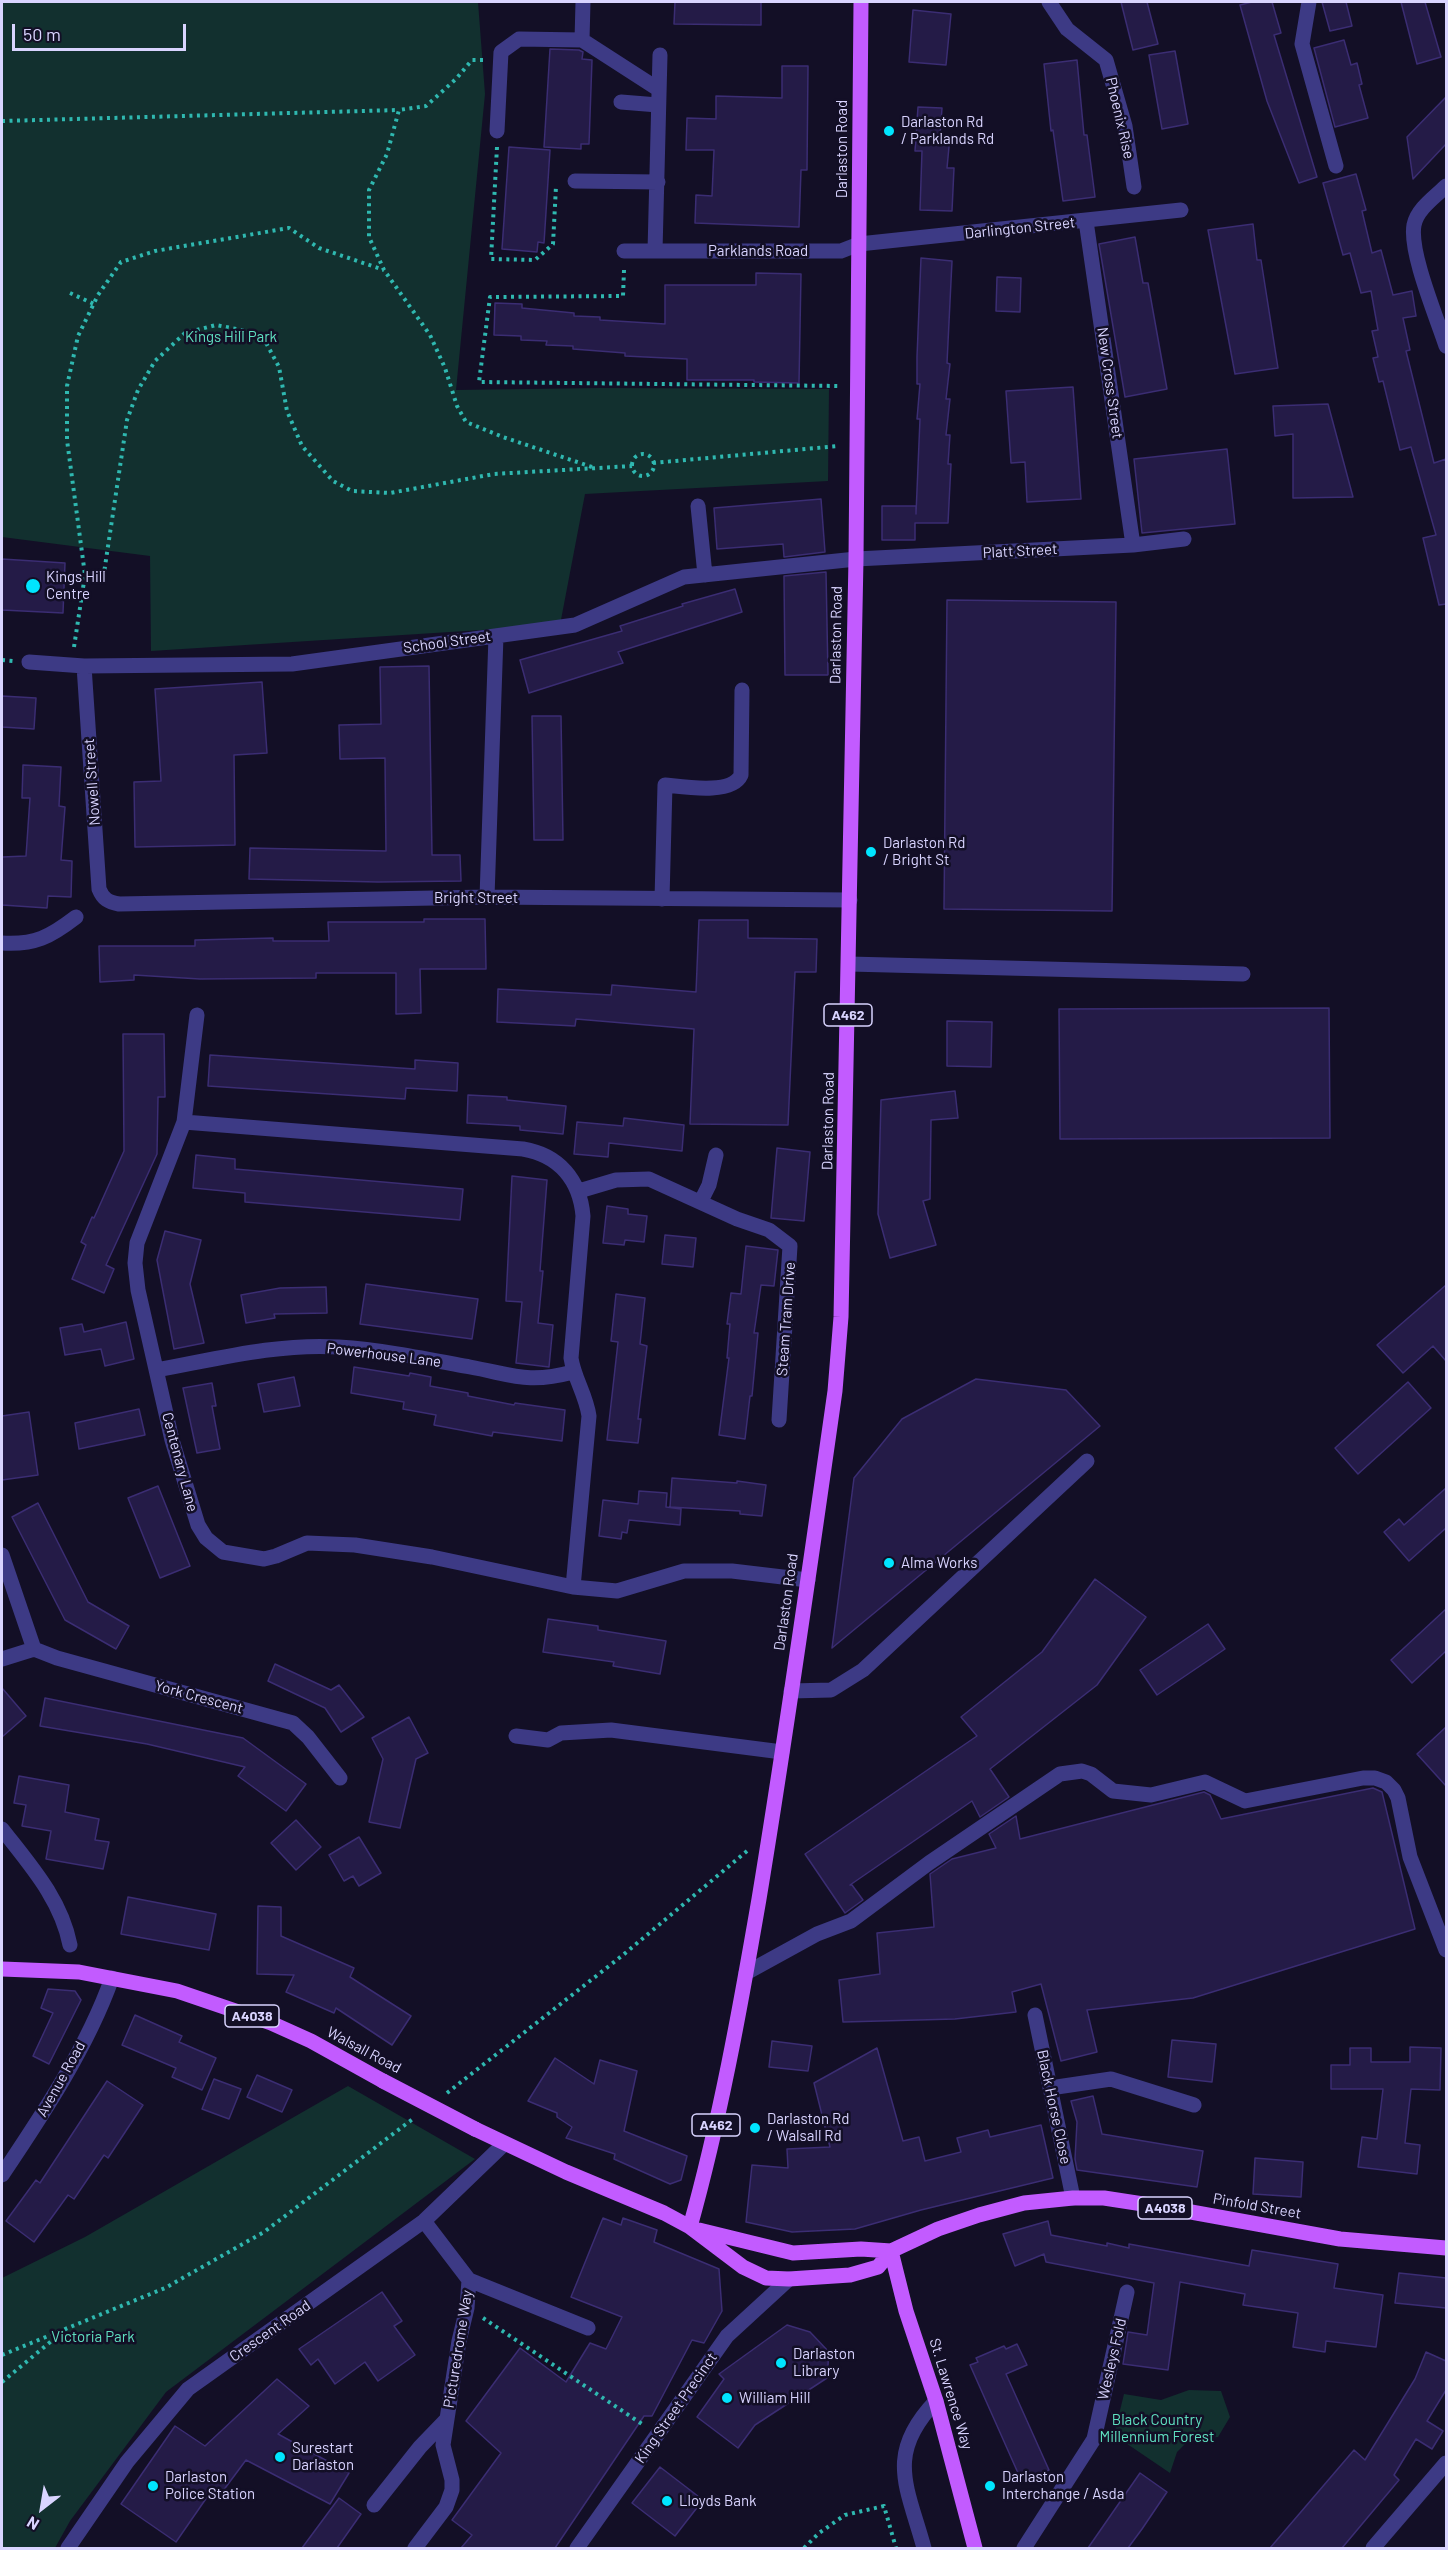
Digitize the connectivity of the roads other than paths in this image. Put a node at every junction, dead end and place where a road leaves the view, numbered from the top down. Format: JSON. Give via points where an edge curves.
{"nodes":[{"id":1,"x":583,"y":2,"type":"edge"},
{"id":2,"x":861,"y":2,"type":"edge"},
{"id":3,"x":1049,"y":2,"type":"edge"},
{"id":4,"x":1309,"y":2,"type":"edge"},
{"id":5,"x":582,"y":40,"type":"junction"},
{"id":6,"x":660,"y":55,"type":"dead end"},
{"id":7,"x":658,"y":88,"type":"junction"},
{"id":8,"x":621,"y":102,"type":"dead end"},
{"id":9,"x":658,"y":105,"type":"junction"},
{"id":10,"x":497,"y":131,"type":"dead end"},
{"id":11,"x":1336,"y":166,"type":"dead end"},
{"id":12,"x":575,"y":181,"type":"road end"},
{"id":13,"x":658,"y":182,"type":"junction"},
{"id":14,"x":1446,"y":186,"type":"edge"},
{"id":15,"x":1134,"y":187,"type":"dead end"},
{"id":16,"x":1181,"y":210,"type":"dead end"},
{"id":17,"x":1086,"y":221,"type":"junction"},
{"id":18,"x":859,"y":244,"type":"junction"},
{"id":19,"x":624,"y":251,"type":"road end"},
{"id":20,"x":655,"y":251,"type":"junction"},
{"id":21,"x":1446,"y":346,"type":"edge"},
{"id":22,"x":698,"y":506,"type":"dead end"},
{"id":23,"x":1184,"y":539,"type":"dead end"},
{"id":24,"x":1133,"y":545,"type":"junction"},
{"id":25,"x":856,"y":559,"type":"junction"},
{"id":26,"x":705,"y":575,"type":"junction"},
{"id":27,"x":496,"y":636,"type":"junction"},
{"id":28,"x":29,"y":662,"type":"dead end"},
{"id":29,"x":78,"y":666,"type":"junction"},
{"id":30,"x":742,"y":690,"type":"dead end"},
{"id":31,"x":487,"y":897,"type":"junction"},
{"id":32,"x":103,"y":898,"type":"joint"},
{"id":33,"x":662,"y":898,"type":"junction"},
{"id":34,"x":850,"y":900,"type":"junction"},
{"id":35,"x":76,"y":917,"type":"dead end"},
{"id":36,"x":2,"y":943,"type":"edge"},
{"id":37,"x":849,"y":963,"type":"junction"},
{"id":38,"x":1243,"y":974,"type":"dead end"},
{"id":39,"x":197,"y":1015,"type":"dead end"},
{"id":40,"x":184,"y":1122,"type":"junction"},
{"id":41,"x":716,"y":1155,"type":"dead end"},
{"id":42,"x":579,"y":1191,"type":"junction"},
{"id":43,"x":701,"y":1201,"type":"junction"},
{"id":44,"x":157,"y":1370,"type":"junction"},
{"id":45,"x":573,"y":1372,"type":"junction"},
{"id":46,"x":779,"y":1420,"type":"dead end"},
{"id":47,"x":1087,"y":1461,"type":"dead end"},
{"id":48,"x":2,"y":1555,"type":"edge"},
{"id":49,"x":808,"y":1580,"type":"junction"},
{"id":50,"x":573,"y":1587,"type":"junction"},
{"id":51,"x":34,"y":1649,"type":"junction"},
{"id":52,"x":2,"y":1659,"type":"edge"},
{"id":53,"x":791,"y":1691,"type":"junction"},
{"id":54,"x":516,"y":1736,"type":"dead end"},
{"id":55,"x":782,"y":1752,"type":"junction"},
{"id":56,"x":340,"y":1778,"type":"dead end"},
{"id":57,"x":2,"y":1829,"type":"edge"},
{"id":58,"x":70,"y":1944,"type":"dead end"},
{"id":59,"x":1446,"y":1950,"type":"edge"},
{"id":60,"x":2,"y":1969,"type":"edge"},
{"id":61,"x":746,"y":1973,"type":"junction"},
{"id":62,"x":112,"y":1978,"type":"junction"},
{"id":63,"x":1035,"y":2015,"type":"dead end"},
{"id":64,"x":1050,"y":2088,"type":"junction"},
{"id":65,"x":1194,"y":2105,"type":"dead end"},
{"id":66,"x":504,"y":2144,"type":"junction"},
{"id":67,"x":2,"y":2175,"type":"edge"},
{"id":68,"x":1074,"y":2198,"type":"junction"},
{"id":69,"x":423,"y":2221,"type":"junction"},
{"id":70,"x":690,"y":2228,"type":"junction"},
{"id":71,"x":1446,"y":2248,"type":"edge"},
{"id":72,"x":891,"y":2250,"type":"junction"},
{"id":73,"x":789,"y":2279,"type":"junction"},
{"id":74,"x":470,"y":2280,"type":"junction"},
{"id":75,"x":1127,"y":2292,"type":"dead end"},
{"id":76,"x":588,"y":2328,"type":"dead end"},
{"id":77,"x":936,"y":2401,"type":"junction"},
{"id":78,"x":447,"y":2419,"type":"junction"},
{"id":79,"x":1446,"y":2463,"type":"edge"},
{"id":80,"x":374,"y":2505,"type":"dead end"},
{"id":81,"x":68,"y":2548,"type":"edge"},
{"id":82,"x":415,"y":2548,"type":"edge"},
{"id":83,"x":577,"y":2548,"type":"edge"},
{"id":84,"x":924,"y":2548,"type":"edge"},
{"id":85,"x":975,"y":2548,"type":"edge"},
{"id":86,"x":1024,"y":2548,"type":"edge"},
{"id":87,"x":1373,"y":2548,"type":"edge"}],
"edges":[{"from":1,"to":5,"type":"street"},
{"from":2,"to":18,"type":"main road","name":"Darlaston Road","number":"A462"},
{"from":3,"to":15,"type":"street","name":"Phoenix Rise","via":[[1067,29],[1106,60],[1125,126]]},
{"from":4,"to":11,"type":"street","via":[[1302,44]]},
{"from":5,"to":7,"type":"street"},
{"from":5,"to":10,"type":"street","via":[[519,39],[501,52]]},
{"from":6,"to":7,"type":"street"},
{"from":7,"to":9,"type":"street"},
{"from":8,"to":9,"type":"street"},
{"from":9,"to":13,"type":"street"},
{"from":12,"to":13,"type":"street"},
{"from":13,"to":20,"type":"street"},
{"from":14,"to":21,"type":"street","via":[[1423,208],[1414,224],[1414,247]]},
{"from":16,"to":17,"type":"street","name":"Darlington Street"},
{"from":17,"to":18,"type":"street","name":"Darlington Street"},
{"from":17,"to":24,"type":"street","name":"New Cross Street"},
{"from":18,"to":20,"type":"street","name":"Parklands Road","via":[[841,251]]},
{"from":18,"to":25,"type":"main road","name":"Darlaston Road","number":"A462"},
{"from":19,"to":20,"type":"street","name":"Parklands Road"},
{"from":22,"to":26,"type":"street"},
{"from":23,"to":24,"type":"street","name":"Platt Street"},
{"from":24,"to":25,"type":"street","name":"Platt Street"},
{"from":25,"to":26,"type":"street","name":"School Street"},
{"from":25,"to":34,"type":"main road","name":"Darlaston Road","number":"A462"},
{"from":26,"to":27,"type":"street","name":"School Street","via":[[684,577],[575,625]]},
{"from":27,"to":29,"type":"street","name":"School Street","via":[[292,664]]},
{"from":27,"to":31,"type":"street"},
{"from":28,"to":29,"type":"street","name":"School Street"},
{"from":29,"to":32,"type":"street","name":"Nowell Street","via":[[99,889]]},
{"from":30,"to":33,"type":"street","via":[[738,782],[727,787],[665,785]]},
{"from":31,"to":32,"type":"street","name":"Bright Street","via":[[119,904]]},
{"from":31,"to":33,"type":"street","name":"Bright Street"},
{"from":33,"to":34,"type":"street","name":"Bright Street"},
{"from":34,"to":37,"type":"main road","name":"Darlaston Road","number":"A462"},
{"from":35,"to":36,"type":"street","via":[[38,941]]},
{"from":37,"to":38,"type":"street"},
{"from":37,"to":49,"type":"main road","name":"Darlaston Road","number":"A462","via":[[841,1317],[835,1391]]},
{"from":39,"to":40,"type":"street","name":"Centenary Lane"},
{"from":40,"to":42,"type":"street","via":[[530,1150],[551,1158]]},
{"from":40,"to":44,"type":"street","name":"Centenary Lane","via":[[137,1243],[138,1290]]},
{"from":41,"to":43,"type":"street"},
{"from":42,"to":43,"type":"street","name":"Steam Tram Drive","via":[[616,1180],[649,1179]]},
{"from":42,"to":45,"type":"street","via":[[583,1216]]},
{"from":43,"to":46,"type":"street","name":"Steam Tram Drive","via":[[770,1230],[790,1246]]},
{"from":44,"to":45,"type":"street","name":"Powerhouse Lane","via":[[234,1355],[309,1347],[391,1353],[525,1379],[546,1379]]},
{"from":44,"to":50,"type":"street","name":"Centenary Lane","via":[[172,1440],[198,1525],[223,1552],[264,1559],[308,1543],[355,1545]]},
{"from":45,"to":50,"type":"street","via":[[587,1401],[589,1416]]},
{"from":47,"to":53,"type":"street","via":[[863,1670],[831,1690]]},
{"from":48,"to":51,"type":"street"},
{"from":49,"to":50,"type":"street","name":"Centenary Lane","via":[[732,1571],[684,1571],[617,1591]]},
{"from":49,"to":53,"type":"main road","name":"Darlaston Road","number":"A462"},
{"from":51,"to":52,"type":"street"},
{"from":51,"to":56,"type":"street","name":"York Crescent","via":[[293,1723]]},
{"from":53,"to":55,"type":"main road","name":"Darlaston Road","number":"A462"},
{"from":54,"to":55,"type":"street","via":[[548,1740],[561,1733],[611,1730]]},
{"from":55,"to":61,"type":"main road","name":"Darlaston Road","number":"A462"},
{"from":57,"to":58,"type":"street","via":[[47,1887],[66,1926]]},
{"from":59,"to":61,"type":"street","via":[[1410,1857],[1398,1798],[1386,1782],[1363,1778],[1245,1801],[1205,1782],[1151,1795],[1113,1791],[1090,1774],[1072,1770],[1060,1774],[851,1920]]},
{"from":60,"to":62,"type":"main road","name":"Walsall Road","number":"A4038","via":[[79,1972]]},
{"from":61,"to":70,"type":"main road","name":"Darlaston Road","number":"A462","via":[[710,2156]]},
{"from":62,"to":66,"type":"main road","name":"Walsall Road","number":"A4038","bridge":true,"via":[[177,1991],[271,2023]]},
{"from":62,"to":67,"type":"street","name":"Avenue Road","via":[[72,2061]]},
{"from":63,"to":64,"type":"street","name":"Black Horse Close"},
{"from":64,"to":65,"type":"street","via":[[1112,2079]]},
{"from":64,"to":68,"type":"street","name":"Black Horse Close"},
{"from":66,"to":69,"type":"street","name":"Crescent Road"},
{"from":66,"to":70,"type":"main road","name":"Walsall Road","number":"A4038"},
{"from":68,"to":71,"type":"main road","name":"Pinfold Street","number":"A4038","via":[[1104,2198],[1169,2208],[1340,2239]]},
{"from":68,"to":72,"type":"main road","name":"Pinfold Street","number":"A4038","via":[[1024,2203],[979,2215]]},
{"from":69,"to":74,"type":"street","name":"Picturedrome Way"},
{"from":69,"to":81,"type":"street","name":"Crescent Road","via":[[188,2389],[127,2462]]},
{"from":70,"to":72,"type":"main road","number":"A4038","via":[[793,2253]]},
{"from":70,"to":73,"type":"main road","number":"A4038","via":[[766,2278]]},
{"from":72,"to":73,"type":"main road","number":"A4038","via":[[878,2267],[850,2275]]},
{"from":72,"to":77,"type":"main road","name":"St. Lawrence Way","via":[[906,2311]]},
{"from":73,"to":83,"type":"street","name":"King Street Precinct","via":[[727,2336]]},
{"from":74,"to":76,"type":"street","name":"Picturedrome Way"},
{"from":74,"to":78,"type":"street","name":"Picturedrome Way"},
{"from":75,"to":86,"type":"street","name":"Wesleys Fold","via":[[1094,2439]]},
{"from":77,"to":84,"type":"street","via":[[910,2433],[904,2455],[904,2473]]},
{"from":77,"to":85,"type":"main road","name":"St. Lawrence Way"},
{"from":78,"to":80,"type":"street"},
{"from":78,"to":82,"type":"street","name":"Picturedrome Way","via":[[443,2445],[452,2490],[446,2506]]},
{"from":79,"to":87,"type":"street"}]}
